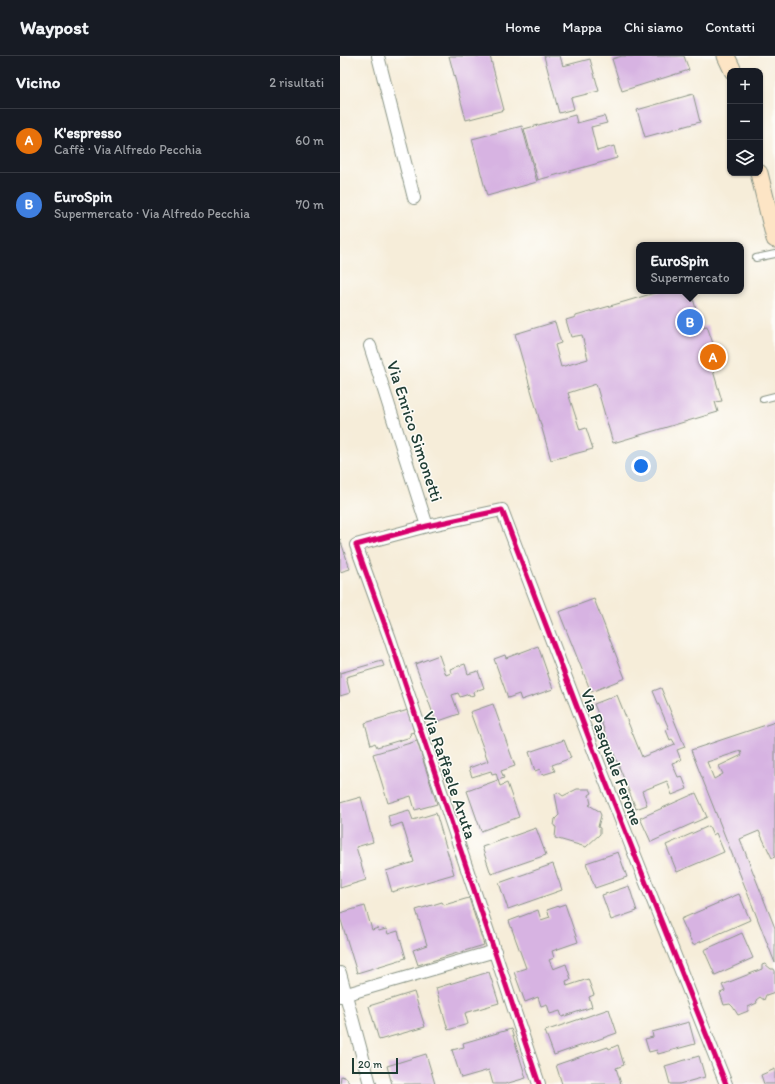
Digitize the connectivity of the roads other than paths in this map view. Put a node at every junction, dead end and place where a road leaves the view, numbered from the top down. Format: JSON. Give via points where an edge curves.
{"nodes":[{"id":1,"x":378,"y":56,"type":"edge"},
{"id":2,"x":726,"y":56,"type":"edge"},
{"id":3,"x":731,"y":68,"type":"edge"},
{"id":4,"x":760,"y":176,"type":"edge"},
{"id":5,"x":414,"y":198,"type":"dead end"},
{"id":6,"x":772,"y":209,"type":"edge"},
{"id":7,"x":775,"y":239,"type":"edge"},
{"id":8,"x":775,"y":254,"type":"edge"},
{"id":9,"x":756,"y":258,"type":"dead end"},
{"id":10,"x":370,"y":346,"type":"dead end"},
{"id":11,"x":775,"y":396,"type":"edge"},
{"id":12,"x":763,"y":399,"type":"dead end"},
{"id":13,"x":427,"y":526,"type":"junction"},
{"id":14,"x":495,"y":951,"type":"junction"},
{"id":15,"x":340,"y":973,"type":"edge"},
{"id":16,"x":343,"y":995,"type":"edge"},
{"id":17,"x":370,"y":1084,"type":"edge"},
{"id":18,"x":539,"y":1084,"type":"edge"},
{"id":19,"x":726,"y":1084,"type":"edge"}],
"edges":[{"from":1,"to":5,"type":"street"},
{"from":2,"to":3,"type":"main road"},
{"from":4,"to":6,"type":"main road"},
{"from":6,"to":7,"type":"main road"},
{"from":8,"to":9,"type":"lane"},
{"from":10,"to":13,"type":"street","name":"Via Enrico Simonetti"},
{"from":11,"to":12,"type":"lane"},
{"from":13,"to":14,"type":"street","name":"Via Raffaele Aruta","via":[[356,545]]},
{"from":13,"to":19,"type":"street","name":"Via Pasquale Ferone","via":[[502,510],[603,775]]},
{"from":14,"to":16,"type":"street"},
{"from":14,"to":18,"type":"street","name":"Via Raffaele Aruta"},
{"from":15,"to":16,"type":"street"},
{"from":16,"to":17,"type":"street"}]}
